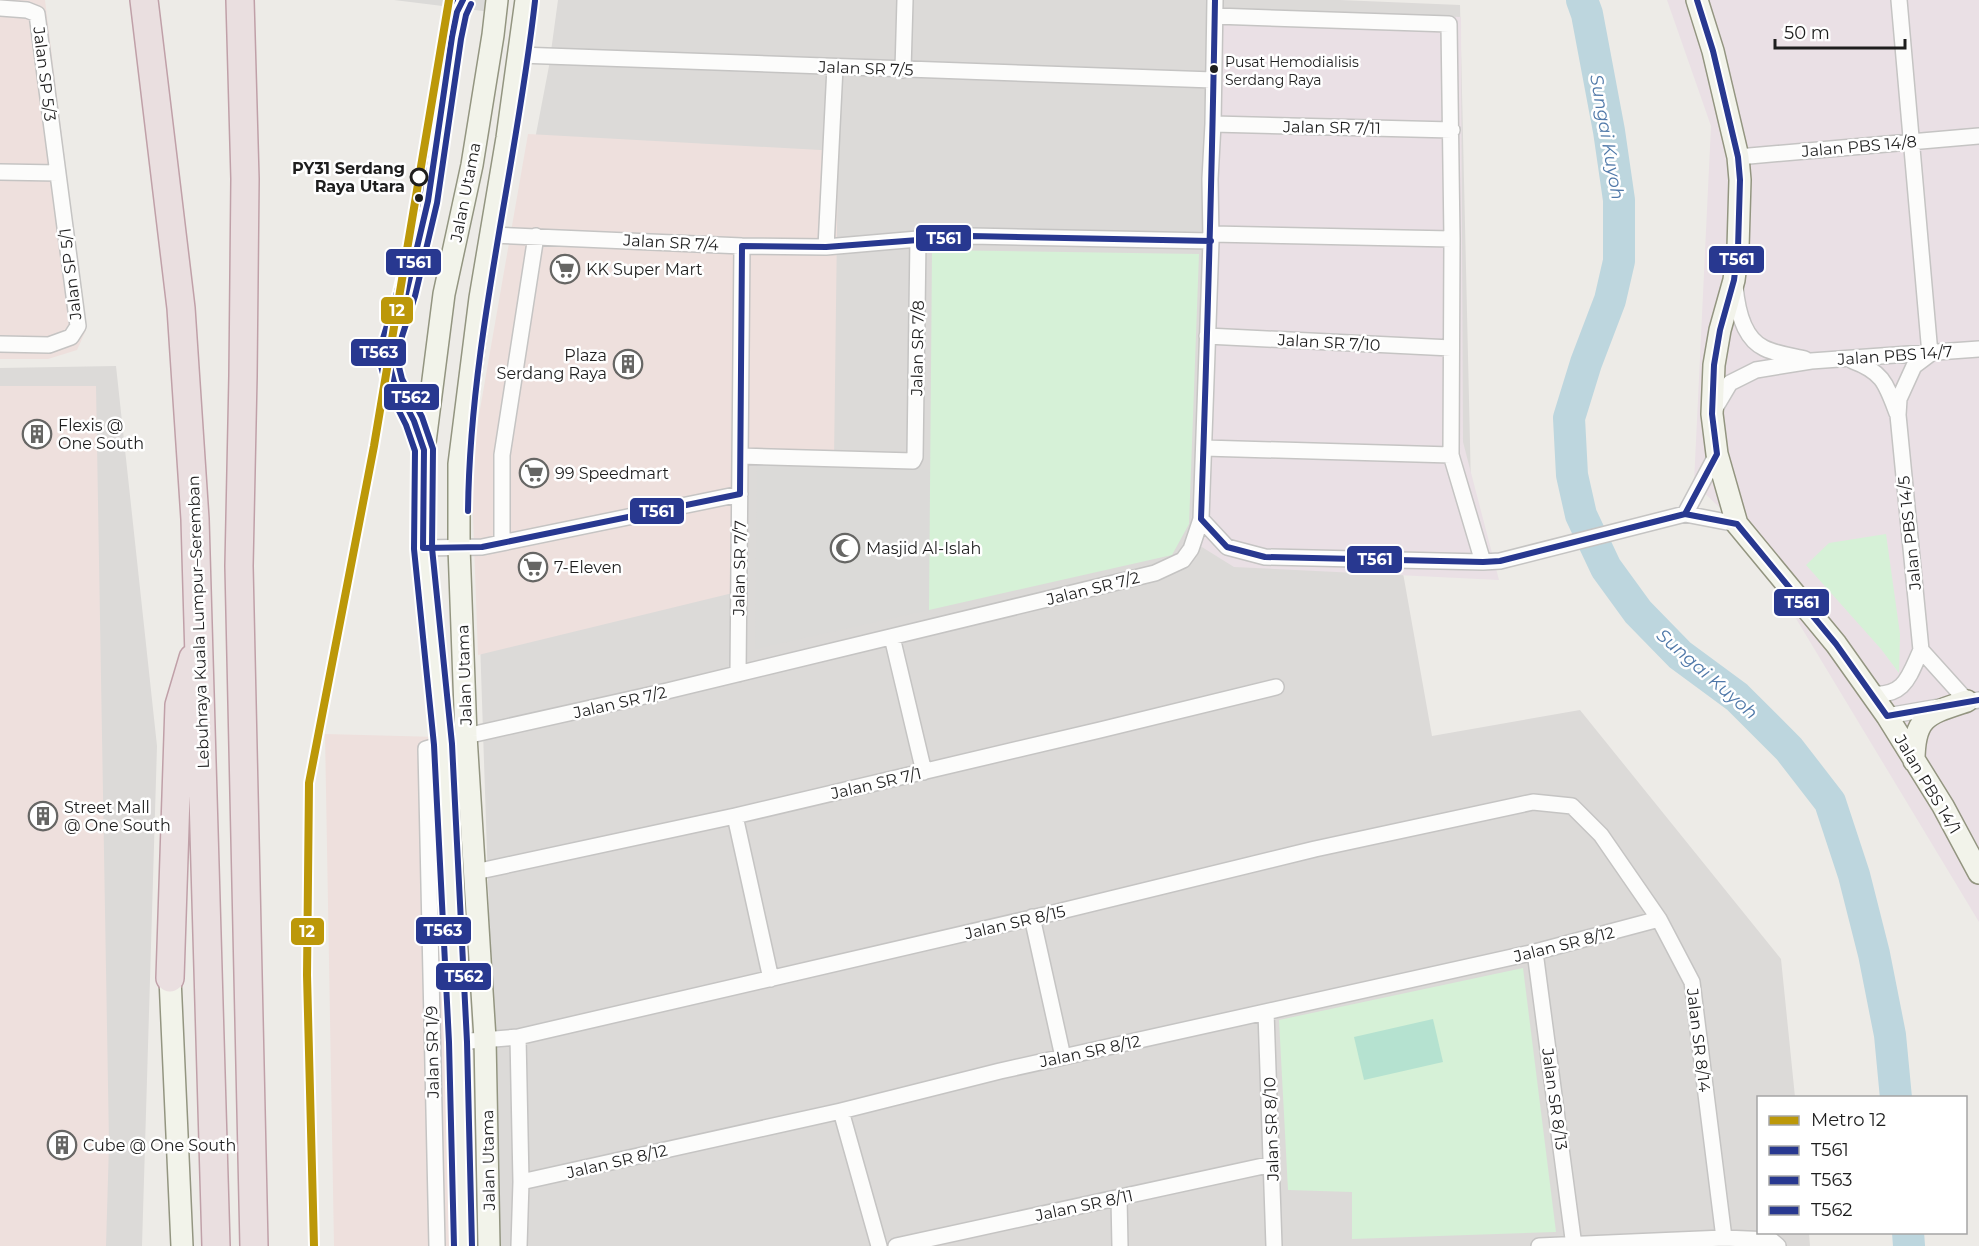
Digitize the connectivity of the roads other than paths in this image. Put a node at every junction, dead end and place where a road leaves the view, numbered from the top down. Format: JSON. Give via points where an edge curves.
{"nodes":[{"id":1,"x":144,"y":0,"type":"edge"},
{"id":2,"x":240,"y":0,"type":"edge"},
{"id":3,"x":497,"y":0,"type":"edge"},
{"id":4,"x":526,"y":0,"type":"edge"},
{"id":5,"x":905,"y":0,"type":"edge"},
{"id":6,"x":1215,"y":0,"type":"edge"},
{"id":7,"x":1697,"y":0,"type":"edge"},
{"id":8,"x":1899,"y":0,"type":"edge"},
{"id":9,"x":0,"y":8,"type":"edge"},
{"id":10,"x":1215,"y":16,"type":"junction"},
{"id":11,"x":519,"y":55,"type":"junction"},
{"id":12,"x":835,"y":67,"type":"junction"},
{"id":13,"x":903,"y":70,"type":"junction"},
{"id":14,"x":1213,"y":80,"type":"junction"},
{"id":15,"x":1213,"y":124,"type":"junction"},
{"id":16,"x":1452,"y":130,"type":"junction"},
{"id":17,"x":1979,"y":136,"type":"edge"},
{"id":18,"x":1911,"y":142,"type":"junction"},
{"id":19,"x":1738,"y":157,"type":"junction"},
{"id":20,"x":0,"y":172,"type":"edge"},
{"id":21,"x":58,"y":173,"type":"junction"},
{"id":22,"x":491,"y":235,"type":"junction"},
{"id":23,"x":536,"y":236,"type":"junction"},
{"id":24,"x":918,"y":238,"type":"junction"},
{"id":25,"x":1211,"y":238,"type":"junction"},
{"id":26,"x":1452,"y":239,"type":"junction"},
{"id":27,"x":742,"y":246,"type":"junction"},
{"id":28,"x":826,"y":247,"type":"junction"},
{"id":29,"x":1734,"y":280,"type":"junction"},
{"id":30,"x":1208,"y":336,"type":"junction"},
{"id":31,"x":0,"y":344,"type":"edge"},
{"id":32,"x":1451,"y":348,"type":"junction"},
{"id":33,"x":1979,"y":349,"type":"edge"},
{"id":34,"x":1930,"y":354,"type":"junction"},
{"id":35,"x":1848,"y":359,"type":"junction"},
{"id":36,"x":1811,"y":361,"type":"junction"},
{"id":37,"x":1712,"y":414,"type":"junction"},
{"id":38,"x":1898,"y":416,"type":"junction"},
{"id":39,"x":1204,"y":448,"type":"junction"},
{"id":40,"x":1717,"y":454,"type":"junction"},
{"id":41,"x":1451,"y":455,"type":"junction"},
{"id":42,"x":740,"y":456,"type":"junction"},
{"id":43,"x":740,"y":494,"type":"junction"},
{"id":44,"x":1685,"y":514,"type":"junction"},
{"id":45,"x":1200,"y":519,"type":"junction"},
{"id":46,"x":1737,"y":524,"type":"junction"},
{"id":47,"x":502,"y":543,"type":"junction"},
{"id":48,"x":459,"y":547,"type":"junction"},
{"id":49,"x":423,"y":548,"type":"junction"},
{"id":50,"x":1483,"y":562,"type":"junction"},
{"id":51,"x":200,"y":637,"type":"junction"},
{"id":52,"x":892,"y":637,"type":"junction"},
{"id":53,"x":1921,"y":650,"type":"junction"},
{"id":54,"x":738,"y":674,"type":"junction"},
{"id":55,"x":1276,"y":687,"type":"dead end"},
{"id":56,"x":1871,"y":694,"type":"junction"},
{"id":57,"x":1973,"y":700,"type":"edge"},
{"id":58,"x":1887,"y":716,"type":"junction"},
{"id":59,"x":466,"y":736,"type":"junction"},
{"id":60,"x":434,"y":747,"type":"junction"},
{"id":61,"x":1914,"y":761,"type":"junction"},
{"id":62,"x":924,"y":772,"type":"junction"},
{"id":63,"x":1572,"y":806,"type":"joint"},
{"id":64,"x":735,"y":816,"type":"junction"},
{"id":65,"x":475,"y":872,"type":"junction"},
{"id":66,"x":1979,"y":873,"type":"edge"},
{"id":67,"x":1032,"y":917,"type":"junction"},
{"id":68,"x":1659,"y":919,"type":"junction"},
{"id":69,"x":1535,"y":952,"type":"junction"},
{"id":70,"x":170,"y":978,"type":"joint"},
{"id":71,"x":771,"y":979,"type":"junction"},
{"id":72,"x":1266,"y":1012,"type":"junction"},
{"id":73,"x":518,"y":1037,"type":"junction"},
{"id":74,"x":485,"y":1039,"type":"junction"},
{"id":75,"x":458,"y":1042,"type":"junction"},
{"id":76,"x":1063,"y":1057,"type":"junction"},
{"id":77,"x":841,"y":1111,"type":"junction"},
{"id":78,"x":1272,"y":1164,"type":"junction"},
{"id":79,"x":521,"y":1182,"type":"junction"},
{"id":80,"x":1119,"y":1197,"type":"junction"},
{"id":81,"x":1724,"y":1239,"type":"junction"},
{"id":82,"x":182,"y":1246,"type":"edge"},
{"id":83,"x":216,"y":1246,"type":"edge"},
{"id":84,"x":254,"y":1246,"type":"edge"},
{"id":85,"x":437,"y":1246,"type":"edge"},
{"id":86,"x":463,"y":1246,"type":"edge"},
{"id":87,"x":489,"y":1246,"type":"edge"},
{"id":88,"x":519,"y":1246,"type":"edge"},
{"id":89,"x":879,"y":1246,"type":"edge"},
{"id":90,"x":896,"y":1246,"type":"edge"},
{"id":91,"x":1120,"y":1246,"type":"edge"},
{"id":92,"x":1274,"y":1246,"type":"edge"},
{"id":93,"x":1539,"y":1246,"type":"edge"},
{"id":94,"x":1574,"y":1246,"type":"edge"},
{"id":95,"x":1778,"y":1246,"type":"edge"}],
"edges":[{"from":1,"to":51,"type":"highway","name":"Lebuhraya Kuala Lumpur–Seremban","via":[[181,308]]},
{"from":2,"to":84,"type":"highway","via":[[245,190],[238,566]]},
{"from":3,"to":49,"type":"street","name":"Jalan Utama","via":[[472,165],[444,294],[424,450]]},
{"from":4,"to":11,"type":"street","name":"Jalan Utama"},
{"from":5,"to":13,"type":"street"},
{"from":6,"to":10,"type":"street","name":"Jalan SR 7/2"},
{"from":7,"to":19,"type":"street","name":"Jalan PBS 14/1"},
{"from":8,"to":18,"type":"street"},
{"from":9,"to":21,"type":"street","name":"Jalan SP 5/3","via":[[37,14]]},
{"from":10,"to":14,"type":"street","name":"Jalan SR 7/2"},
{"from":10,"to":16,"type":"street","via":[[1449,24]]},
{"from":11,"to":12,"type":"street","name":"Jalan SR 7/5"},
{"from":11,"to":22,"type":"street","name":"Jalan Utama"},
{"from":12,"to":13,"type":"street","name":"Jalan SR 7/5"},
{"from":12,"to":28,"type":"street"},
{"from":13,"to":14,"type":"street","name":"Jalan SR 7/5"},
{"from":14,"to":15,"type":"street","name":"Jalan SR 7/2"},
{"from":15,"to":16,"type":"street","name":"Jalan SR 7/11"},
{"from":15,"to":25,"type":"street","name":"Jalan SR 7/2"},
{"from":16,"to":26,"type":"street"},
{"from":17,"to":18,"type":"street","name":"Jalan PBS 14/8"},
{"from":18,"to":19,"type":"street","name":"Jalan PBS 14/8"},
{"from":18,"to":34,"type":"street"},
{"from":19,"to":29,"type":"street","name":"Jalan PBS 14/1"},
{"from":20,"to":21,"type":"street"},
{"from":21,"to":31,"type":"street","name":"Jalan SP 5/1","via":[[78,326],[71,337],[49,345]]},
{"from":22,"to":23,"type":"street","name":"Jalan SR 7/4"},
{"from":22,"to":48,"type":"street","name":"Jalan Utama","via":[[462,432]]},
{"from":23,"to":27,"type":"street","name":"Jalan SR 7/4"},
{"from":23,"to":47,"type":"street","via":[[502,455]]},
{"from":24,"to":25,"type":"street","name":"Jalan SR 7/4"},
{"from":24,"to":28,"type":"street","name":"Jalan SR 7/4"},
{"from":24,"to":42,"type":"street","name":"Jalan SR 7/8","via":[[915,457],[911,462]]},
{"from":25,"to":26,"type":"street","name":"Jalan SR 7/4"},
{"from":25,"to":30,"type":"street","name":"Jalan SR 7/2"},
{"from":26,"to":32,"type":"street"},
{"from":27,"to":28,"type":"street","name":"Jalan SR 7/4"},
{"from":27,"to":42,"type":"street","name":"Jalan SR 7/7"},
{"from":29,"to":36,"type":"street","name":"Jalan PBS 14/7","via":[[1747,332],[1763,348]]},
{"from":29,"to":37,"type":"street","name":"Jalan PBS 14/1","via":[[1714,365]]},
{"from":30,"to":32,"type":"street","name":"Jalan SR 7/10"},
{"from":30,"to":39,"type":"street","name":"Jalan SR 7/2"},
{"from":32,"to":41,"type":"street"},
{"from":33,"to":34,"type":"street","name":"Jalan PBS 14/7"},
{"from":34,"to":35,"type":"street","name":"Jalan PBS 14/7"},
{"from":34,"to":38,"type":"street","via":[[1914,366],[1899,399]]},
{"from":35,"to":36,"type":"street","name":"Jalan PBS 14/7"},
{"from":35,"to":38,"type":"street","via":[[1871,368],[1887,387]]},
{"from":36,"to":37,"type":"street","name":"Jalan PBS 14/7","via":[[1756,370],[1730,383]]},
{"from":37,"to":40,"type":"street","name":"Jalan PBS 14/1"},
{"from":38,"to":53,"type":"street","name":"Jalan PBS 14/5"},
{"from":39,"to":41,"type":"street"},
{"from":39,"to":45,"type":"street","name":"Jalan SR 7/2"},
{"from":40,"to":44,"type":"street"},
{"from":40,"to":46,"type":"street","name":"Jalan PBS 14/1"},
{"from":41,"to":50,"type":"street"},
{"from":42,"to":43,"type":"street","name":"Jalan SR 7/7"},
{"from":43,"to":47,"type":"street"},
{"from":43,"to":54,"type":"street","name":"Jalan SR 7/7"},
{"from":44,"to":46,"type":"street"},
{"from":44,"to":50,"type":"street"},
{"from":45,"to":50,"type":"street","via":[[1227,547],[1265,557]]},
{"from":45,"to":52,"type":"street","name":"Jalan SR 7/2","via":[[1191,549],[1183,560],[1155,573]]},
{"from":46,"to":56,"type":"street","name":"Jalan PBS 14/1","via":[[1836,644]]},
{"from":47,"to":48,"type":"street"},
{"from":48,"to":49,"type":"street"},
{"from":48,"to":59,"type":"street","name":"Jalan Utama"},
{"from":49,"to":60,"type":"street","name":"Jalan Utama"},
{"from":51,"to":70,"type":"highway","via":[[179,705]]},
{"from":51,"to":83,"type":"highway","name":"Lebuhraya Kuala Lumpur–Seremban"},
{"from":52,"to":54,"type":"street","name":"Jalan SR 7/2"},
{"from":52,"to":62,"type":"street"},
{"from":53,"to":56,"type":"street","via":[[1899,689]]},
{"from":53,"to":57,"type":"street"},
{"from":54,"to":59,"type":"street","name":"Jalan SR 7/2"},
{"from":55,"to":62,"type":"street","name":"Jalan SR 7/1"},
{"from":56,"to":58,"type":"street","name":"Jalan PBS 14/1"},
{"from":57,"to":58,"type":"street"},
{"from":57,"to":61,"type":"street","via":[[1932,713],[1917,729]]},
{"from":58,"to":61,"type":"street","name":"Jalan PBS 14/1"},
{"from":59,"to":65,"type":"street","name":"Jalan Utama"},
{"from":60,"to":75,"type":"street","name":"Jalan Utama"},
{"from":60,"to":85,"type":"street","name":"Jalan SR 1/9"},
{"from":61,"to":66,"type":"street","name":"Jalan PBS 14/1"},
{"from":62,"to":64,"type":"street","name":"Jalan SR 7/1"},
{"from":63,"to":67,"type":"street","name":"Jalan SR 8/15","via":[[1533,802]]},
{"from":63,"to":68,"type":"street","name":"Jalan SR 8/14","via":[[1601,835]]},
{"from":64,"to":65,"type":"street","name":"Jalan SR 7/1"},
{"from":64,"to":71,"type":"street"},
{"from":65,"to":74,"type":"street","name":"Jalan Utama"},
{"from":67,"to":71,"type":"street","name":"Jalan SR 8/15"},
{"from":67,"to":76,"type":"street"},
{"from":68,"to":69,"type":"street","name":"Jalan SR 8/12"},
{"from":68,"to":81,"type":"street","name":"Jalan SR 8/14","via":[[1692,982]]},
{"from":69,"to":72,"type":"street","name":"Jalan SR 8/12"},
{"from":69,"to":94,"type":"street","name":"Jalan SR 8/13"},
{"from":70,"to":82,"type":"street"},
{"from":71,"to":73,"type":"street","name":"Jalan SR 8/15"},
{"from":72,"to":76,"type":"street","name":"Jalan SR 8/12"},
{"from":72,"to":78,"type":"street","name":"Jalan SR 8/10"},
{"from":73,"to":74,"type":"street","name":"Jalan SR 8/15"},
{"from":73,"to":79,"type":"street"},
{"from":74,"to":75,"type":"street","name":"Jalan SR 8/15"},
{"from":74,"to":87,"type":"street","name":"Jalan Utama"},
{"from":75,"to":86,"type":"street","name":"Jalan Utama"},
{"from":76,"to":77,"type":"street","name":"Jalan SR 8/12"},
{"from":77,"to":79,"type":"street","name":"Jalan SR 8/12"},
{"from":77,"to":89,"type":"street"},
{"from":78,"to":80,"type":"street","name":"Jalan SR 8/11"},
{"from":78,"to":92,"type":"street","name":"Jalan SR 8/10"},
{"from":79,"to":88,"type":"street"},
{"from":80,"to":90,"type":"street","name":"Jalan SR 8/11"},
{"from":80,"to":91,"type":"street"},
{"from":81,"to":94,"type":"street"},
{"from":81,"to":95,"type":"street","via":[[1771,1240]]},
{"from":93,"to":94,"type":"street"}]}
